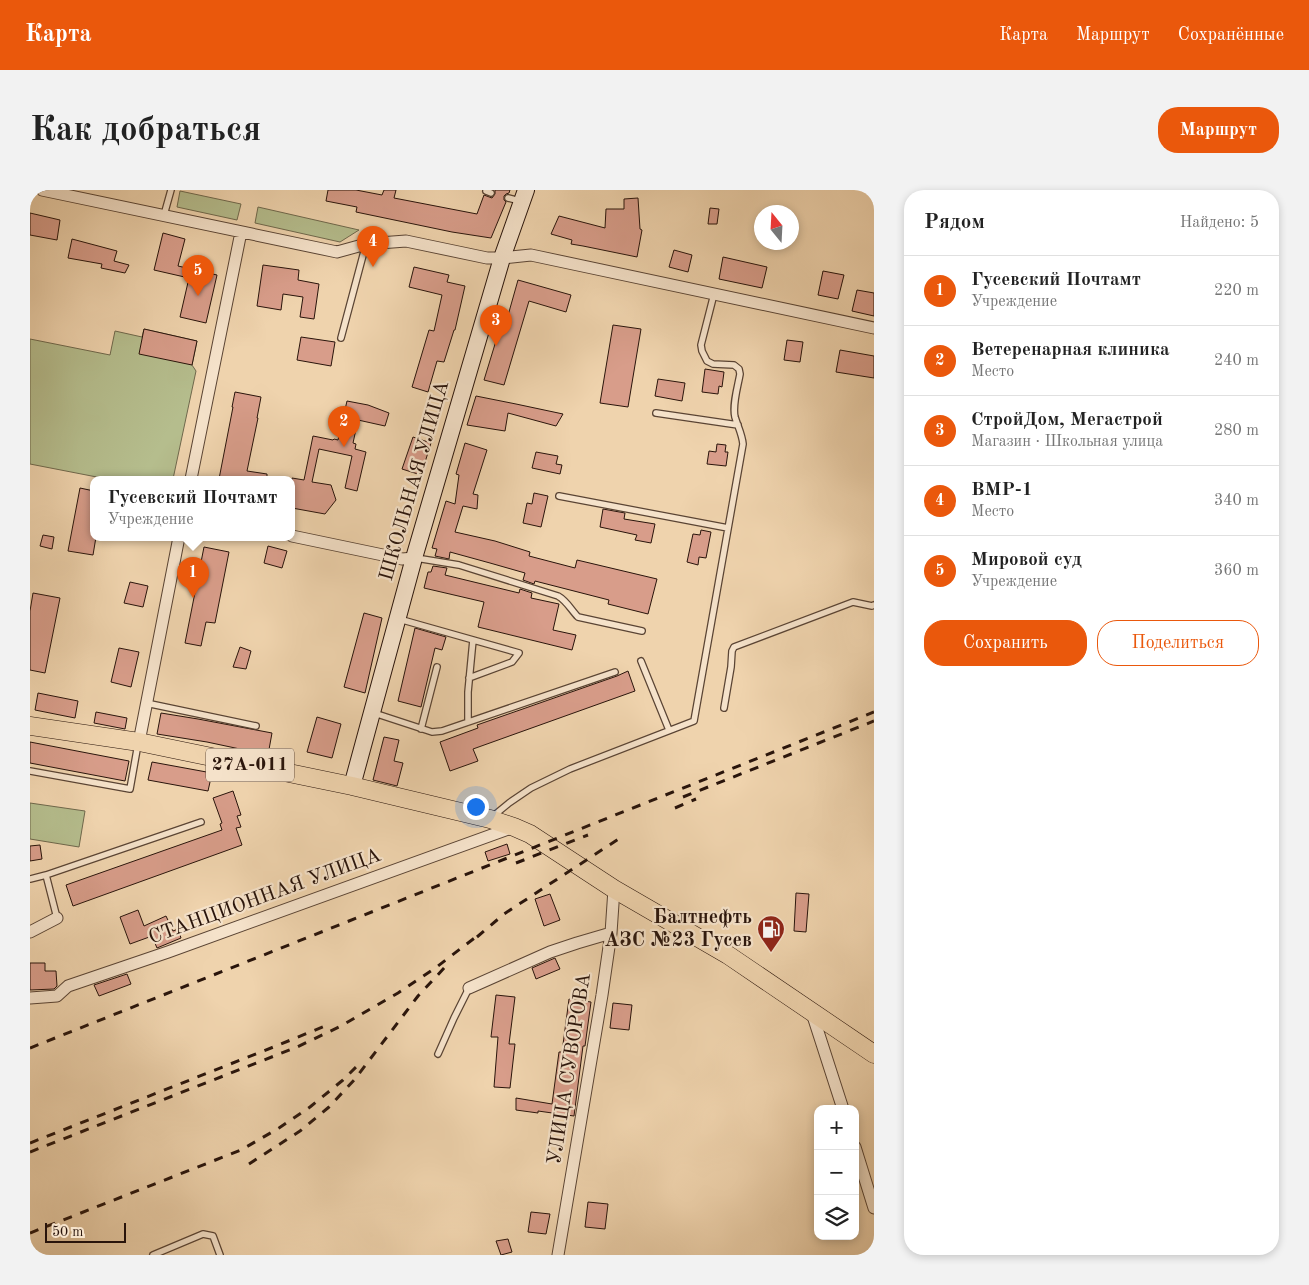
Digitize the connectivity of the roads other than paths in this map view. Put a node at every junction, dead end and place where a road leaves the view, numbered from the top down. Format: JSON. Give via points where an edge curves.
{"nodes":[{"id":1,"x":42,"y":190,"type":"edge"},
{"id":2,"x":171,"y":190,"type":"edge"},
{"id":3,"x":519,"y":196,"type":"edge"},
{"id":4,"x":164,"y":215,"type":"junction"},
{"id":5,"x":241,"y":232,"type":"junction"},
{"id":6,"x":366,"y":244,"type":"junction"},
{"id":7,"x":502,"y":258,"type":"junction"},
{"id":8,"x":714,"y":294,"type":"junction"},
{"id":9,"x":874,"y":328,"type":"edge"},
{"id":10,"x":341,"y":338,"type":"dead end"},
{"id":11,"x":656,"y":413,"type":"dead end"},
{"id":12,"x":738,"y":425,"type":"junction"},
{"id":13,"x":192,"y":476,"type":"edge"},
{"id":14,"x":559,"y":496,"type":"dead end"},
{"id":15,"x":728,"y":528,"type":"junction"},
{"id":16,"x":295,"y":537,"type":"edge"},
{"id":17,"x":178,"y":541,"type":"edge"},
{"id":18,"x":414,"y":558,"type":"junction"},
{"id":19,"x":874,"y":605,"type":"edge"},
{"id":20,"x":397,"y":619,"type":"junction"},
{"id":21,"x":642,"y":631,"type":"dead end"},
{"id":22,"x":473,"y":640,"type":"junction"},
{"id":23,"x":641,"y":662,"type":"dead end"},
{"id":24,"x":437,"y":667,"type":"dead end"},
{"id":25,"x":615,"y":672,"type":"dead end"},
{"id":26,"x":469,"y":678,"type":"junction"},
{"id":27,"x":146,"y":703,"type":"junction"},
{"id":28,"x":724,"y":708,"type":"dead end"},
{"id":29,"x":372,"y":713,"type":"junction"},
{"id":30,"x":468,"y":722,"type":"junction"},
{"id":31,"x":30,"y":726,"type":"edge"},
{"id":32,"x":256,"y":726,"type":"dead end"},
{"id":33,"x":421,"y":729,"type":"junction"},
{"id":34,"x":669,"y":730,"type":"junction"},
{"id":35,"x":139,"y":742,"type":"junction"},
{"id":36,"x":30,"y":772,"type":"edge"},
{"id":37,"x":352,"y":786,"type":"junction"},
{"id":38,"x":490,"y":819,"type":"junction"},
{"id":39,"x":201,"y":822,"type":"dead end"},
{"id":40,"x":514,"y":827,"type":"junction"},
{"id":41,"x":46,"y":876,"type":"junction"},
{"id":42,"x":30,"y":879,"type":"edge"},
{"id":43,"x":614,"y":889,"type":"junction"},
{"id":44,"x":57,"y":918,"type":"joint"},
{"id":45,"x":30,"y":932,"type":"edge"},
{"id":46,"x":611,"y":933,"type":"junction"},
{"id":47,"x":469,"y":988,"type":"joint"},
{"id":48,"x":30,"y":998,"type":"edge"},
{"id":49,"x":811,"y":1011,"type":"junction"},
{"id":50,"x":438,"y":1054,"type":"dead end"},
{"id":51,"x":874,"y":1054,"type":"edge"},
{"id":52,"x":842,"y":1105,"type":"edge"},
{"id":53,"x":856,"y":1150,"type":"edge"},
{"id":54,"x":874,"y":1208,"type":"edge"},
{"id":55,"x":153,"y":1255,"type":"edge"},
{"id":56,"x":220,"y":1255,"type":"edge"},
{"id":57,"x":558,"y":1255,"type":"edge"}],
"edges":[{"from":1,"to":4,"type":"street"},
{"from":2,"to":4,"type":"lane"},
{"from":3,"to":7,"type":"main road","name":"ШКОЛЬНАЯ УЛИЦА"},
{"from":4,"to":5,"type":"street"},
{"from":5,"to":6,"type":"street","via":[[337,252]]},
{"from":5,"to":13,"type":"street"},
{"from":6,"to":7,"type":"street","via":[[406,242]]},
{"from":6,"to":10,"type":"lane"},
{"from":7,"to":8,"type":"street","via":[[531,255]]},
{"from":7,"to":18,"type":"main road","name":"ШКОЛЬНАЯ УЛИЦА"},
{"from":8,"to":9,"type":"street"},
{"from":8,"to":12,"type":"lane","via":[[701,345],[707,361],[739,368],[734,409]]},
{"from":11,"to":12,"type":"lane"},
{"from":12,"to":15,"type":"lane","via":[[743,444]]},
{"from":14,"to":15,"type":"lane"},
{"from":15,"to":34,"type":"lane","via":[[694,721]]},
{"from":16,"to":18,"type":"street","via":[[402,559]]},
{"from":17,"to":27,"type":"street"},
{"from":18,"to":20,"type":"main road","name":"ШКОЛЬНАЯ УЛИЦА"},
{"from":18,"to":21,"type":"lane","via":[[459,565],[558,596],[565,599],[578,617]]},
{"from":19,"to":28,"type":"lane","via":[[852,602],[734,647]]},
{"from":20,"to":22,"type":"lane"},
{"from":20,"to":29,"type":"main road","name":"ШКОЛЬНАЯ УЛИЦА"},
{"from":22,"to":26,"type":"lane"},
{"from":22,"to":26,"type":"lane","via":[[519,653],[512,662]]},
{"from":23,"to":34,"type":"lane"},
{"from":24,"to":33,"type":"lane"},
{"from":25,"to":30,"type":"lane"},
{"from":26,"to":30,"type":"lane"},
{"from":27,"to":32,"type":"lane"},
{"from":27,"to":35,"type":"street"},
{"from":29,"to":33,"type":"lane"},
{"from":29,"to":37,"type":"main road","name":"ШКОЛЬНАЯ УЛИЦА"},
{"from":30,"to":33,"type":"lane","via":[[442,731]]},
{"from":31,"to":35,"type":"main road","number":"27А-011"},
{"from":34,"to":38,"type":"lane","via":[[531,788]]},
{"from":35,"to":36,"type":"lane","via":[[130,789]]},
{"from":35,"to":37,"type":"main road","number":"27А-011"},
{"from":37,"to":38,"type":"main road","number":"27А-011"},
{"from":38,"to":40,"type":"main road","number":"27А-011"},
{"from":39,"to":41,"type":"lane"},
{"from":40,"to":43,"type":"main road","number":"27А-011"},
{"from":40,"to":48,"type":"street","name":"СТАНЦИОННАЯ УЛИЦА","via":[[68,986],[57,996]]},
{"from":41,"to":42,"type":"lane"},
{"from":41,"to":44,"type":"lane"},
{"from":43,"to":46,"type":"street","name":"УЛИЦА СУВОРОВА"},
{"from":43,"to":49,"type":"main road","number":"27А-011","via":[[728,955]]},
{"from":44,"to":45,"type":"street"},
{"from":46,"to":47,"type":"street","via":[[550,952]]},
{"from":46,"to":57,"type":"street","name":"УЛИЦА СУВОРОВА"},
{"from":47,"to":50,"type":"lane"},
{"from":49,"to":51,"type":"main road","number":"27А-011"},
{"from":49,"to":52,"type":"street"},
{"from":53,"to":54,"type":"street"},
{"from":55,"to":56,"type":"lane","via":[[203,1234],[213,1236]]}]}
